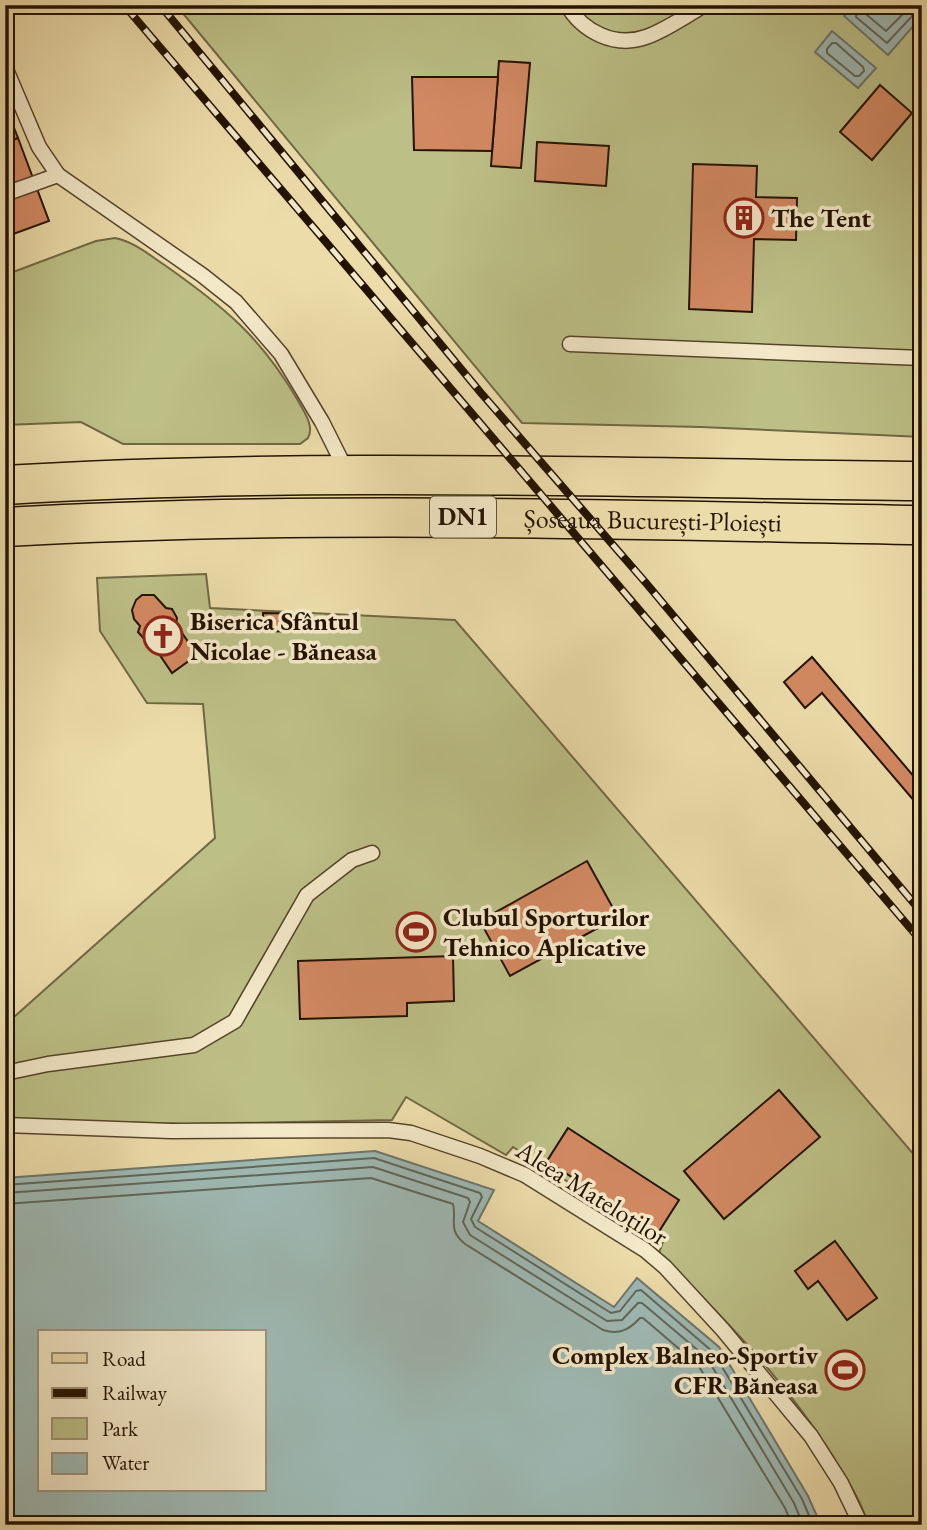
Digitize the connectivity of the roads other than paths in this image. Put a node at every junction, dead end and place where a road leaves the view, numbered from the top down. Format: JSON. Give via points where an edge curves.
{"nodes":[{"id":1,"x":566,"y":5,"type":"edge"},
{"id":2,"x":704,"y":5,"type":"edge"},
{"id":3,"x":5,"y":66,"type":"edge"},
{"id":4,"x":58,"y":175,"type":"junction"},
{"id":5,"x":5,"y":194,"type":"edge"},
{"id":6,"x":570,"y":344,"type":"dead end"},
{"id":7,"x":922,"y":358,"type":"edge"},
{"id":8,"x":349,"y":476,"type":"junction"},
{"id":9,"x":922,"y":481,"type":"edge"},
{"id":10,"x":5,"y":485,"type":"edge"},
{"id":11,"x":922,"y":526,"type":"edge"},
{"id":12,"x":5,"y":527,"type":"edge"},
{"id":13,"x":372,"y":853,"type":"dead end"},
{"id":14,"x":5,"y":1073,"type":"edge"},
{"id":15,"x":5,"y":1125,"type":"edge"},
{"id":16,"x":861,"y":1525,"type":"edge"}],
"edges":[{"from":1,"to":2,"type":"lane","via":[[594,34],[627,40],[646,38]]},
{"from":3,"to":4,"type":"lane","via":[[38,147]]},
{"from":4,"to":5,"type":"lane"},
{"from":4,"to":8,"type":"lane","via":[[236,302],[281,354]]},
{"from":6,"to":7,"type":"lane"},
{"from":8,"to":9,"type":"main road","name":"Șoseaua București-Ploiești","number":"DN1"},
{"from":8,"to":10,"type":"main road","name":"Șoseaua București-Ploiești","number":"DN1"},
{"from":11,"to":12,"type":"main road","name":"Șoseaua București-Ploiești","number":"DN1","via":[[354,517]]},
{"from":13,"to":14,"type":"lane","via":[[352,860],[307,895],[235,1021],[225,1027],[194,1045]]},
{"from":15,"to":16,"type":"lane","name":"Aleea Mateloților","via":[[172,1131],[388,1130],[411,1133],[525,1175],[625,1235],[665,1267],[811,1436]]}]}
